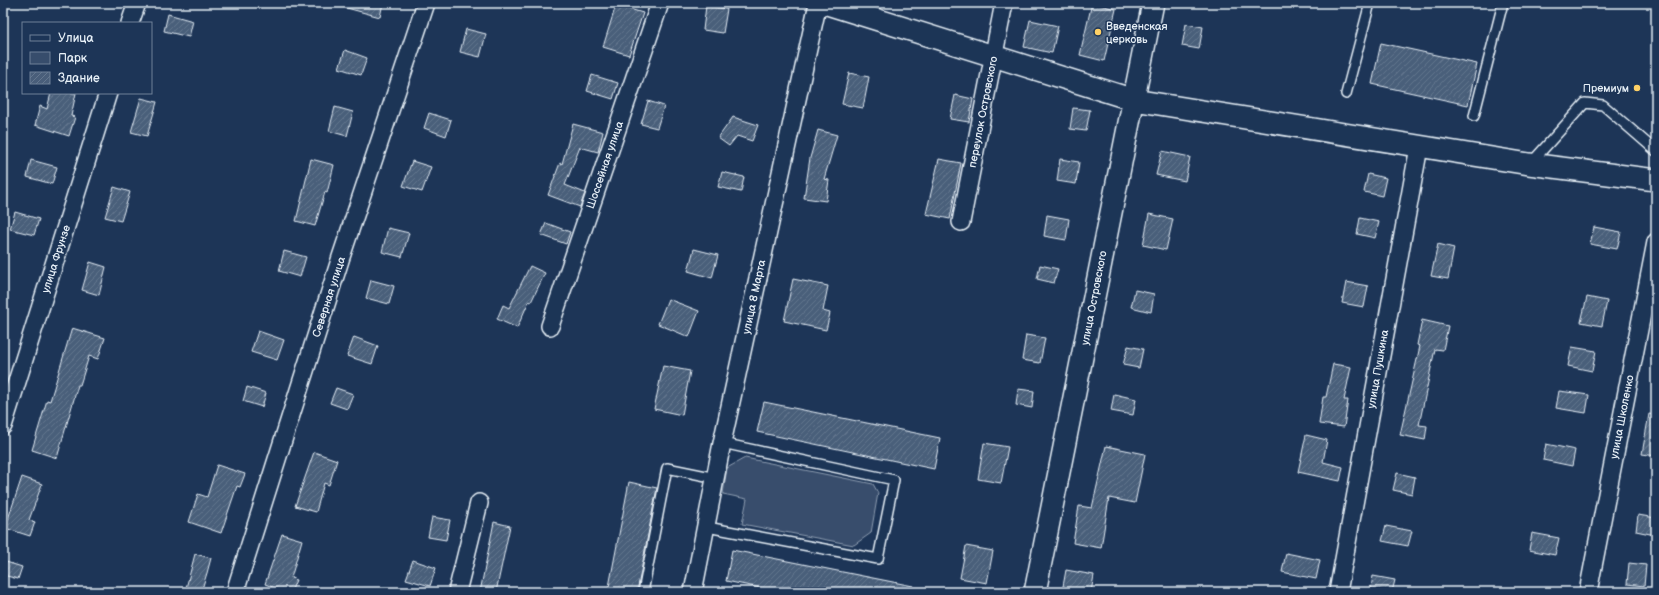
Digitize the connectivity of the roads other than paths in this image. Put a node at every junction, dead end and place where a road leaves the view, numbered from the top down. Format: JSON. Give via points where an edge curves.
{"nodes":[{"id":1,"x":137,"y":3,"type":"edge"},
{"id":2,"x":426,"y":3,"type":"edge"},
{"id":3,"x":660,"y":3,"type":"edge"},
{"id":4,"x":818,"y":3,"type":"edge"},
{"id":5,"x":824,"y":3,"type":"edge"},
{"id":6,"x":1004,"y":3,"type":"edge"},
{"id":7,"x":1153,"y":3,"type":"edge"},
{"id":8,"x":1370,"y":3,"type":"edge"},
{"id":9,"x":1503,"y":3,"type":"edge"},
{"id":10,"x":130,"y":22,"type":"edge"},
{"id":11,"x":994,"y":57,"type":"junction"},
{"id":12,"x":108,"y":94,"type":"edge"},
{"id":13,"x":1346,"y":94,"type":"dead end"},
{"id":14,"x":1134,"y":100,"type":"junction"},
{"id":15,"x":1474,"y":116,"type":"dead end"},
{"id":16,"x":1419,"y":147,"type":"junction"},
{"id":17,"x":1656,"y":151,"type":"edge"},
{"id":18,"x":1529,"y":164,"type":"junction"},
{"id":19,"x":1656,"y":180,"type":"edge"},
{"id":20,"x":961,"y":222,"type":"dead end"},
{"id":21,"x":1656,"y":242,"type":"edge"},
{"id":22,"x":550,"y":326,"type":"dead end"},
{"id":23,"x":3,"y":426,"type":"edge"},
{"id":24,"x":722,"y":443,"type":"junction"},
{"id":25,"x":716,"y":478,"type":"junction"},
{"id":26,"x":479,"y":503,"type":"dead end"},
{"id":27,"x":707,"y":527,"type":"junction"},
{"id":28,"x":235,"y":592,"type":"edge"},
{"id":29,"x":457,"y":592,"type":"edge"},
{"id":30,"x":643,"y":592,"type":"edge"},
{"id":31,"x":693,"y":592,"type":"edge"},
{"id":32,"x":1035,"y":592,"type":"edge"},
{"id":33,"x":1338,"y":592,"type":"edge"},
{"id":34,"x":1588,"y":592,"type":"edge"}],
"edges":[{"from":1,"to":10,"type":"street"},
{"from":2,"to":28,"type":"street","name":"Северная улица","via":[[341,257]]},
{"from":3,"to":22,"type":"street","name":"Шоссейная улица"},
{"from":4,"to":24,"type":"street","name":"улица 8 Марта"},
{"from":5,"to":11,"type":"street"},
{"from":6,"to":11,"type":"street","name":"переулок Островского"},
{"from":7,"to":14,"type":"street","name":"улица Островского"},
{"from":8,"to":13,"type":"lane"},
{"from":9,"to":15,"type":"lane"},
{"from":11,"to":14,"type":"street"},
{"from":11,"to":20,"type":"street","name":"переулок Островского"},
{"from":12,"to":23,"type":"street","name":"улица Фрунзе"},
{"from":14,"to":16,"type":"street"},
{"from":14,"to":32,"type":"street","name":"улица Островского"},
{"from":16,"to":18,"type":"street"},
{"from":16,"to":33,"type":"street","name":"улица Пушкина"},
{"from":17,"to":18,"type":"lane","via":[[1603,106],[1585,103]]},
{"from":18,"to":19,"type":"street"},
{"from":21,"to":34,"type":"street","name":"улица Школенко"},
{"from":24,"to":25,"type":"street","name":"улица 8 Марта"},
{"from":24,"to":27,"type":"lane","via":[[894,480],[878,559]]},
{"from":25,"to":27,"type":"street","name":"улица 8 Марта"},
{"from":25,"to":30,"type":"lane","via":[[667,468]]},
{"from":26,"to":29,"type":"street"},
{"from":27,"to":31,"type":"street","name":"улица 8 Марта"}]}
